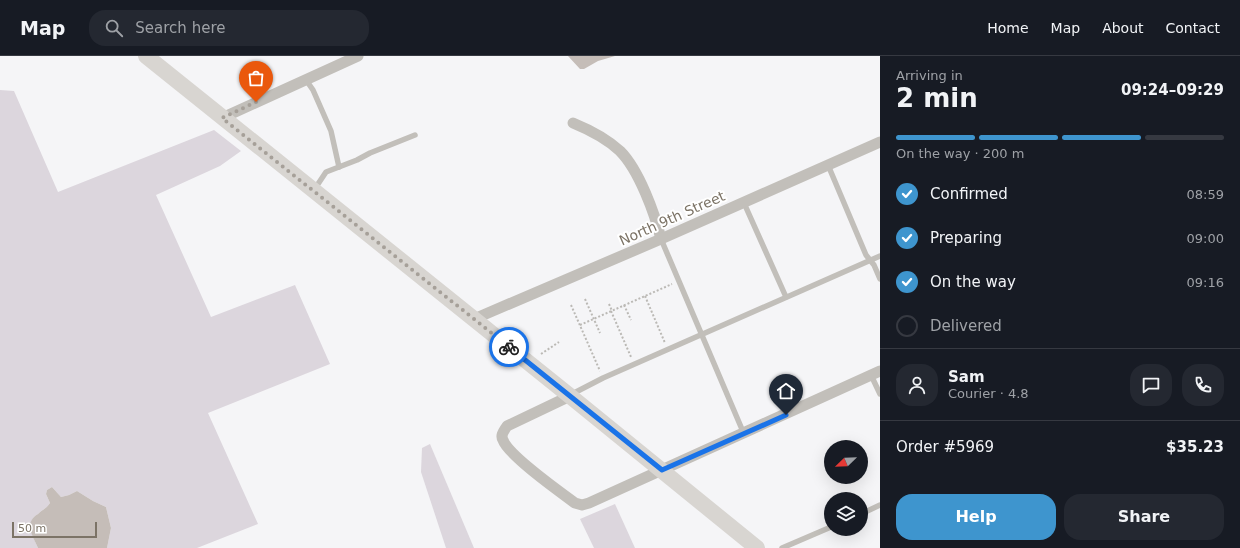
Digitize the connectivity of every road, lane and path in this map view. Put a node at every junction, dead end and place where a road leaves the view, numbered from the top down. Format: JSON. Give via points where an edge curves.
{"nodes":[{"id":1,"x":146,"y":56,"type":"edge"},
{"id":2,"x":358,"y":56,"type":"edge"},
{"id":3,"x":306,"y":80,"type":"junction"},
{"id":4,"x":222,"y":118,"type":"junction"},
{"id":5,"x":573,"y":123,"type":"dead end"},
{"id":6,"x":415,"y":135,"type":"dead end"},
{"id":7,"x":880,"y":142,"type":"edge"},
{"id":8,"x":828,"y":165,"type":"junction"},
{"id":9,"x":339,"y":167,"type":"junction"},
{"id":10,"x":313,"y":191,"type":"junction"},
{"id":11,"x":744,"y":203,"type":"junction"},
{"id":12,"x":661,"y":240,"type":"junction"},
{"id":13,"x":880,"y":256,"type":"edge"},
{"id":14,"x":870,"y":260,"type":"junction"},
{"id":15,"x":880,"y":279,"type":"edge"},
{"id":16,"x":679,"y":281,"type":"junction"},
{"id":17,"x":645,"y":296,"type":"junction"},
{"id":18,"x":786,"y":298,"type":"junction"},
{"id":19,"x":585,"y":299,"type":"dead end"},
{"id":20,"x":609,"y":304,"type":"dead end"},
{"id":21,"x":571,"y":305,"type":"dead end"},
{"id":22,"x":624,"y":305,"type":"junction"},
{"id":23,"x":611,"y":311,"type":"junction"},
{"id":24,"x":474,"y":319,"type":"junction"},
{"id":25,"x":594,"y":319,"type":"junction"},
{"id":26,"x":631,"y":320,"type":"dead end"},
{"id":27,"x":580,"y":325,"type":"junction"},
{"id":28,"x":600,"y":333,"type":"dead end"},
{"id":29,"x":702,"y":335,"type":"junction"},
{"id":30,"x":559,"y":342,"type":"dead end"},
{"id":31,"x":668,"y":349,"type":"junction"},
{"id":32,"x":541,"y":354,"type":"dead end"},
{"id":33,"x":634,"y":364,"type":"junction"},
{"id":34,"x":876,"y":373,"type":"edge"},
{"id":35,"x":603,"y":378,"type":"junction"},
{"id":36,"x":880,"y":394,"type":"edge"},
{"id":37,"x":570,"y":396,"type":"junction"},
{"id":38,"x":744,"y":434,"type":"junction"},
{"id":39,"x":662,"y":470,"type":"junction"},
{"id":40,"x":880,"y":505,"type":"edge"},
{"id":41,"x":868,"y":511,"type":"edge"},
{"id":42,"x":824,"y":530,"type":"edge"},
{"id":43,"x":757,"y":548,"type":"edge"},
{"id":44,"x":782,"y":548,"type":"edge"}],
"edges":[{"from":1,"to":4,"type":"main road"},
{"from":2,"to":3,"type":"street"},
{"from":3,"to":4,"type":"street"},
{"from":3,"to":9,"type":"lane","via":[[331,131]]},
{"from":4,"to":10,"type":"main road"},
{"from":5,"to":12,"type":"street","via":[[603,137],[621,152],[637,175],[658,225]]},
{"from":6,"to":9,"type":"lane"},
{"from":7,"to":8,"type":"street","name":"North 9th Street"},
{"from":8,"to":11,"type":"street","name":"North 9th Street"},
{"from":8,"to":14,"type":"lane"},
{"from":9,"to":10,"type":"lane","via":[[326,172]]},
{"from":10,"to":24,"type":"main road"},
{"from":11,"to":12,"type":"street","name":"North 9th Street"},
{"from":11,"to":18,"type":"lane"},
{"from":12,"to":16,"type":"lane"},
{"from":12,"to":24,"type":"street","name":"North 9th Street"},
{"from":13,"to":14,"type":"lane"},
{"from":14,"to":15,"type":"lane"},
{"from":14,"to":18,"type":"lane"},
{"from":16,"to":17,"type":"path"},
{"from":16,"to":29,"type":"lane"},
{"from":17,"to":22,"type":"path"},
{"from":17,"to":31,"type":"path"},
{"from":18,"to":29,"type":"lane"},
{"from":19,"to":25,"type":"path"},
{"from":20,"to":23,"type":"path"},
{"from":21,"to":27,"type":"path"},
{"from":22,"to":23,"type":"path"},
{"from":22,"to":26,"type":"path"},
{"from":23,"to":25,"type":"path"},
{"from":23,"to":33,"type":"path"},
{"from":24,"to":37,"type":"main road"},
{"from":25,"to":27,"type":"path"},
{"from":25,"to":28,"type":"path"},
{"from":27,"to":35,"type":"path"},
{"from":29,"to":31,"type":"lane"},
{"from":29,"to":38,"type":"lane"},
{"from":30,"to":32,"type":"path"},
{"from":31,"to":33,"type":"lane"},
{"from":33,"to":35,"type":"lane"},
{"from":34,"to":36,"type":"lane"},
{"from":34,"to":38,"type":"street"},
{"from":35,"to":37,"type":"lane"},
{"from":37,"to":39,"type":"main road"},
{"from":37,"to":39,"type":"street","via":[[507,426],[502,433],[502,440],[510,452],[575,503],[582,505]]},
{"from":38,"to":39,"type":"street"},
{"from":39,"to":43,"type":"main road"},
{"from":40,"to":41,"type":"lane"},
{"from":42,"to":44,"type":"lane"}]}
